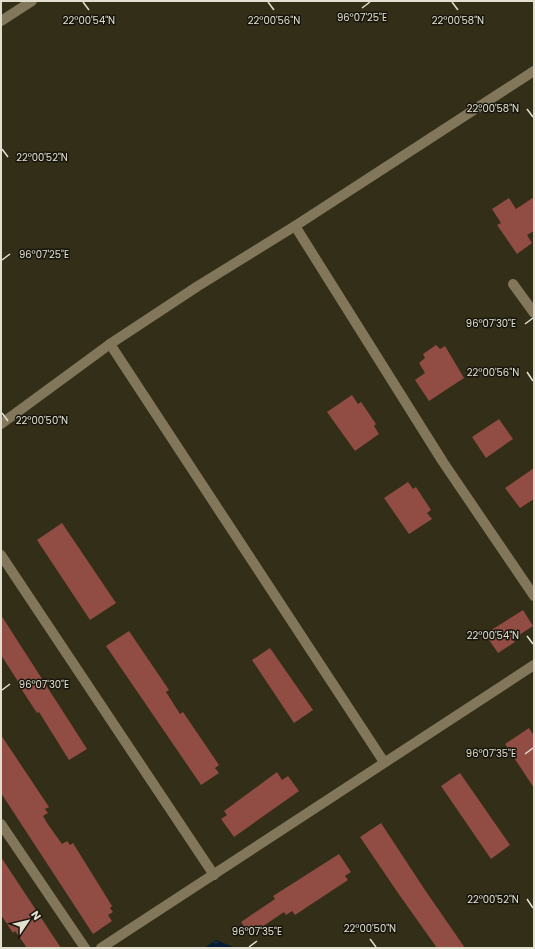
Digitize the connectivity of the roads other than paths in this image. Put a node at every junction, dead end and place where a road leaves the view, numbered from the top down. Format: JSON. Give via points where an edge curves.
{"nodes":[{"id":1,"x":32,"y":1,"type":"edge"},
{"id":2,"x":1,"y":21,"type":"edge"},
{"id":3,"x":534,"y":71,"type":"edge"},
{"id":4,"x":295,"y":226,"type":"junction"},
{"id":5,"x":513,"y":284,"type":"dead end"},
{"id":6,"x":534,"y":313,"type":"edge"},
{"id":7,"x":110,"y":344,"type":"junction"},
{"id":8,"x":1,"y":424,"type":"edge"},
{"id":9,"x":1,"y":555,"type":"edge"},
{"id":10,"x":534,"y":596,"type":"edge"},
{"id":11,"x":534,"y":666,"type":"edge"},
{"id":12,"x":384,"y":762,"type":"junction"},
{"id":13,"x":1,"y":824,"type":"edge"},
{"id":14,"x":214,"y":874,"type":"junction"},
{"id":15,"x":85,"y":948,"type":"edge"},
{"id":16,"x":101,"y":948,"type":"edge"}],
"edges":[{"from":1,"to":2,"type":"street"},
{"from":3,"to":4,"type":"street"},
{"from":4,"to":7,"type":"street"},
{"from":4,"to":10,"type":"street","via":[[443,462]]},
{"from":5,"to":6,"type":"street"},
{"from":7,"to":8,"type":"street"},
{"from":7,"to":12,"type":"street"},
{"from":9,"to":14,"type":"street"},
{"from":11,"to":12,"type":"street"},
{"from":12,"to":14,"type":"street"},
{"from":13,"to":15,"type":"street"},
{"from":14,"to":16,"type":"street"}]}
